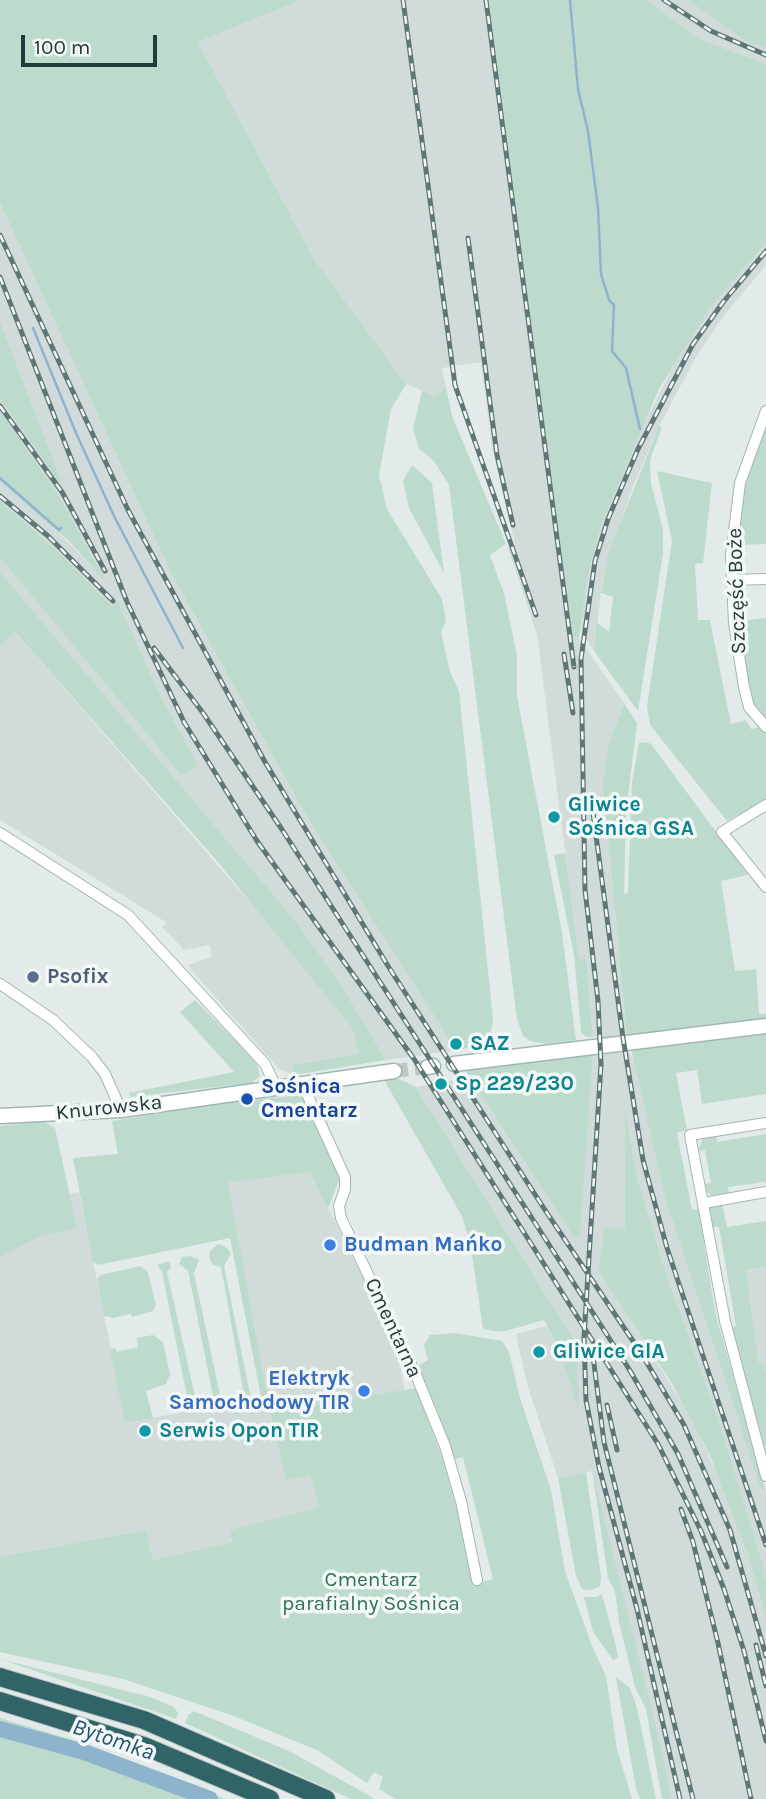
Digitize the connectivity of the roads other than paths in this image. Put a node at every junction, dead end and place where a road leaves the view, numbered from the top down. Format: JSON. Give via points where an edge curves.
{"nodes":[{"id":1,"x":766,"y":411,"type":"edge"},
{"id":2,"x":766,"y":579,"type":"edge"},
{"id":3,"x":732,"y":580,"type":"junction"},
{"id":4,"x":766,"y":727,"type":"edge"},
{"id":5,"x":766,"y":805,"type":"edge"},
{"id":6,"x":0,"y":833,"type":"edge"},
{"id":7,"x":766,"y":887,"type":"edge"},
{"id":8,"x":0,"y":984,"type":"edge"},
{"id":9,"x":766,"y":1026,"type":"edge"},
{"id":10,"x":454,"y":1064,"type":"dead end"},
{"id":11,"x":394,"y":1071,"type":"tunnel mouth"},
{"id":12,"x":302,"y":1083,"type":"junction"},
{"id":13,"x":276,"y":1087,"type":"junction"},
{"id":14,"x":121,"y":1110,"type":"junction"},
{"id":15,"x":0,"y":1116,"type":"edge"},
{"id":16,"x":766,"y":1122,"type":"edge"},
{"id":17,"x":766,"y":1192,"type":"edge"},
{"id":18,"x":704,"y":1203,"type":"junction"},
{"id":19,"x":766,"y":1476,"type":"edge"},
{"id":20,"x":477,"y":1580,"type":"dead end"},
{"id":21,"x":0,"y":1677,"type":"edge"},
{"id":22,"x":0,"y":1701,"type":"edge"},
{"id":23,"x":270,"y":1799,"type":"edge"},
{"id":24,"x":326,"y":1799,"type":"edge"}],
"edges":[{"from":1,"to":3,"type":"street","name":"Szczęść Boże","via":[[735,503]]},
{"from":2,"to":3,"type":"street"},
{"from":3,"to":4,"type":"street","name":"Szczęść Boże","via":[[746,698],[752,713]]},
{"from":5,"to":7,"type":"street","via":[[722,831]]},
{"from":6,"to":13,"type":"street","via":[[119,908],[265,1064]]},
{"from":8,"to":14,"type":"street","via":[[53,1020],[92,1057]]},
{"from":9,"to":10,"type":"street"},
{"from":11,"to":12,"type":"street","name":"Knurowska"},
{"from":12,"to":13,"type":"street","name":"Knurowska"},
{"from":12,"to":20,"type":"street","name":"Cmentarna","via":[[345,1177],[341,1218],[416,1375],[444,1446]]},
{"from":13,"to":14,"type":"street","name":"Knurowska"},
{"from":14,"to":15,"type":"street","name":"Knurowska"},
{"from":16,"to":18,"type":"street","via":[[690,1135]]},
{"from":17,"to":18,"type":"street"},
{"from":18,"to":19,"type":"street","via":[[724,1321]]},
{"from":21,"to":24,"type":"highway","via":[[144,1720]]},
{"from":22,"to":23,"type":"highway","via":[[144,1746]]}]}
